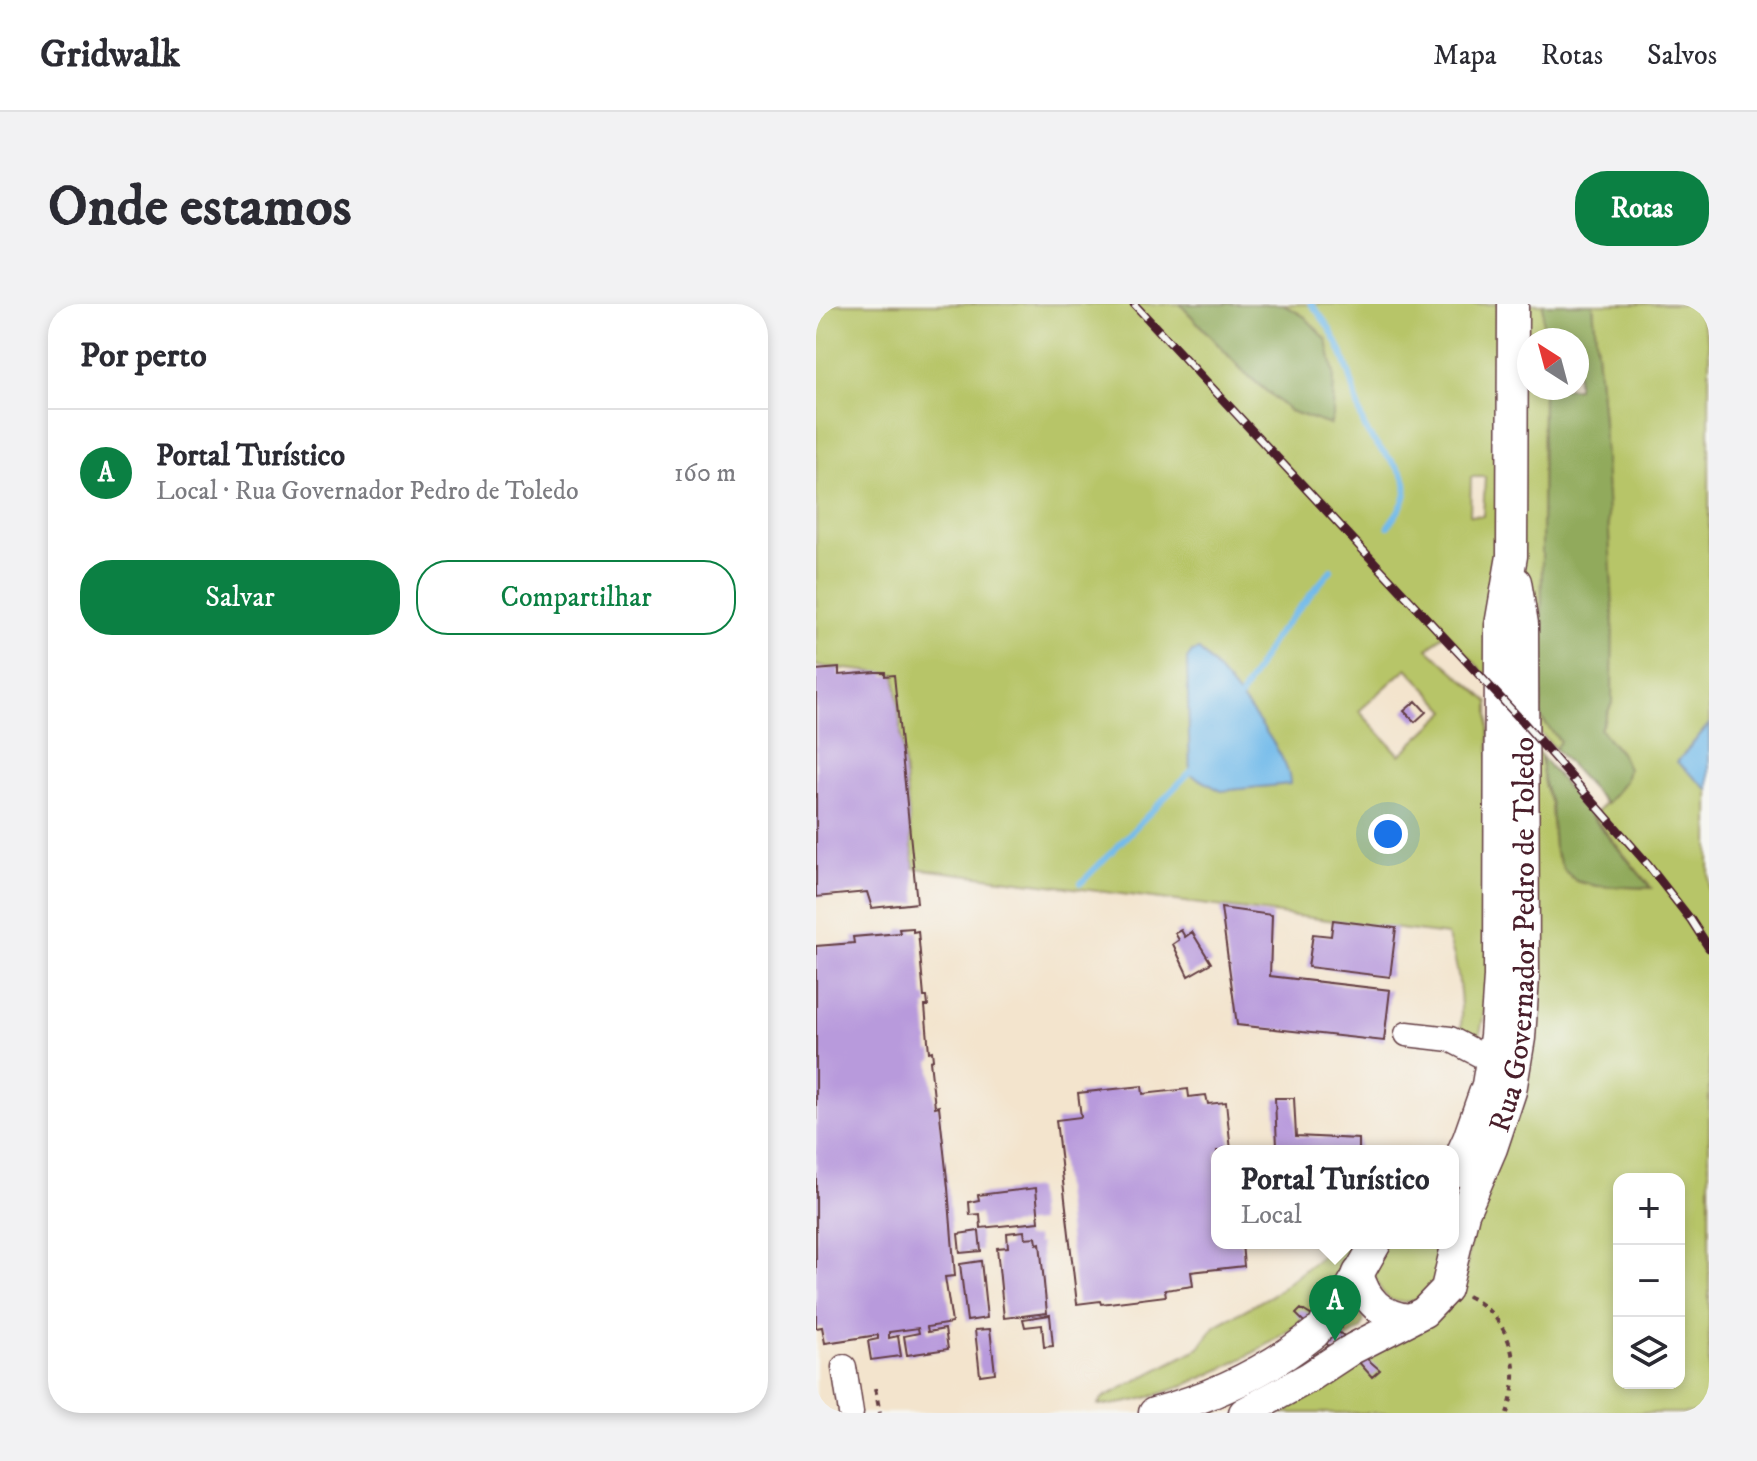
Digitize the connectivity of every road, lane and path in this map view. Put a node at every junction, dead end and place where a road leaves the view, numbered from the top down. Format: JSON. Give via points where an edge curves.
{"nodes":[{"id":1,"x":1513,"y":304,"type":"edge"},
{"id":2,"x":1512,"y":556,"type":"junction"},
{"id":3,"x":1407,"y":1034,"type":"dead end"},
{"id":4,"x":1492,"y":1061,"type":"junction"},
{"id":5,"x":1459,"y":1157,"type":"edge"},
{"id":6,"x":1459,"y":1234,"type":"edge"},
{"id":7,"x":1372,"y":1249,"type":"edge"},
{"id":8,"x":1441,"y":1249,"type":"edge"},
{"id":9,"x":1455,"y":1249,"type":"edge"},
{"id":10,"x":1450,"y":1272,"type":"junction"},
{"id":11,"x":1358,"y":1273,"type":"junction"},
{"id":12,"x":1484,"y":1307,"type":"dead end"},
{"id":13,"x":1409,"y":1319,"type":"junction"},
{"id":14,"x":844,"y":1367,"type":"dead end"},
{"id":15,"x":875,"y":1388,"type":"dead end"},
{"id":16,"x":851,"y":1413,"type":"edge"},
{"id":17,"x":880,"y":1413,"type":"edge"},
{"id":18,"x":1154,"y":1413,"type":"edge"},
{"id":19,"x":1244,"y":1413,"type":"edge"},
{"id":20,"x":1507,"y":1413,"type":"edge"}],
"edges":[{"from":1,"to":2,"type":"main road","name":"Rua Governador Pedro de Toledo"},
{"from":2,"to":4,"type":"main road","name":"Rua Governador Pedro de Toledo","via":[[1500,625],[1499,977]]},
{"from":2,"to":6,"type":"main road","name":"Rua Governador Pedro de Toledo","via":[[1523,624],[1522,1015],[1511,1091]]},
{"from":3,"to":4,"type":"lane","via":[[1450,1039]]},
{"from":4,"to":5,"type":"main road","name":"Rua Governador Pedro de Toledo"},
{"from":7,"to":11,"type":"main road"},
{"from":8,"to":10,"type":"main road"},
{"from":9,"to":10,"type":"main road","name":"Rua Governador Pedro de Toledo"},
{"from":10,"to":13,"type":"main road","name":"Rua Governador Pedro de Toledo","via":[[1437,1301]]},
{"from":11,"to":13,"type":"main road","via":[[1375,1305]]},
{"from":11,"to":18,"type":"main road","via":[[1343,1301],[1292,1351],[1232,1384]]},
{"from":12,"to":20,"type":"path","via":[[1508,1336],[1515,1358]]},
{"from":13,"to":19,"type":"main road","name":"Rua Governador Pedro de Toledo"},
{"from":14,"to":16,"type":"lane"},
{"from":15,"to":17,"type":"path"}]}
